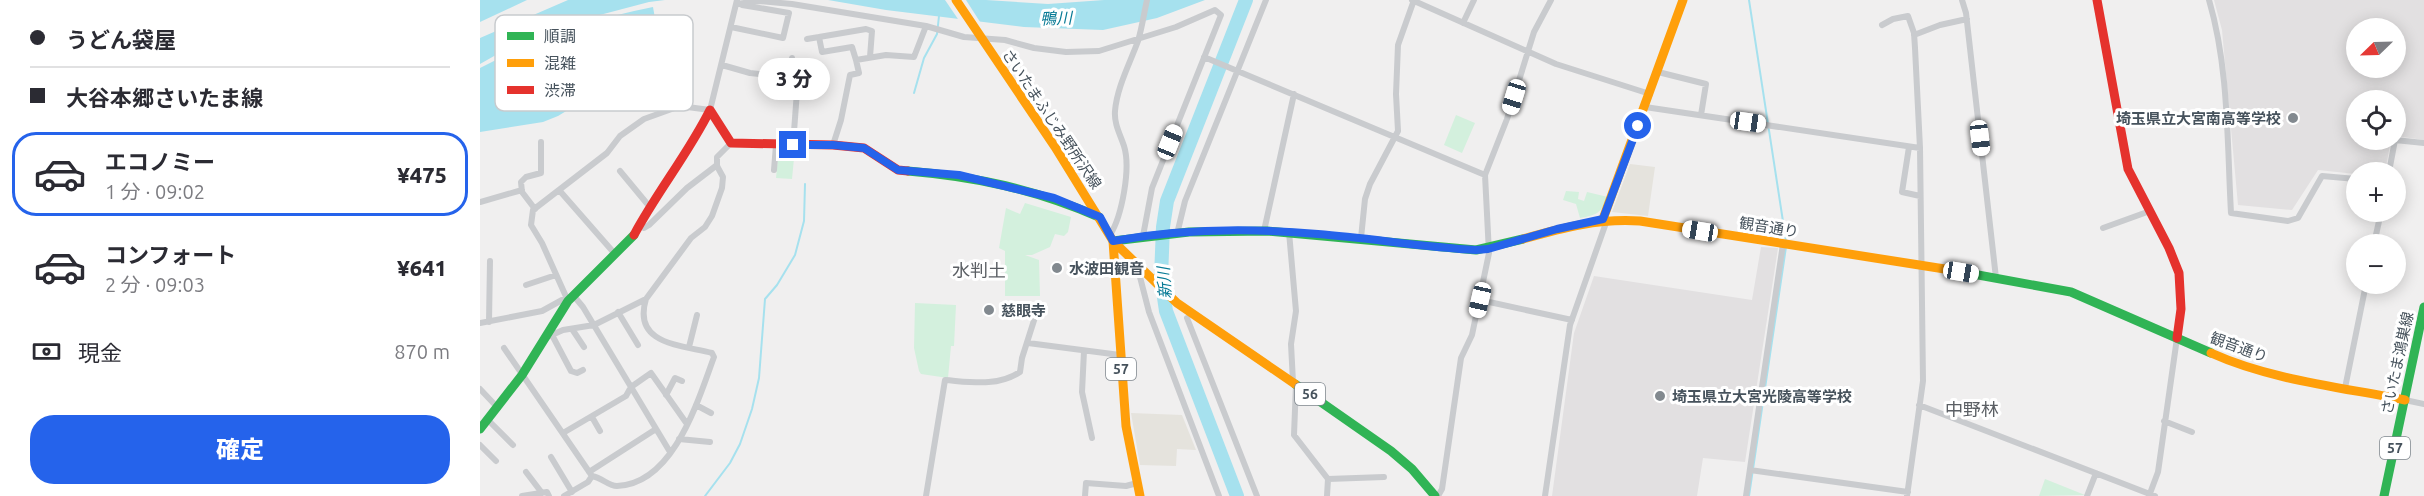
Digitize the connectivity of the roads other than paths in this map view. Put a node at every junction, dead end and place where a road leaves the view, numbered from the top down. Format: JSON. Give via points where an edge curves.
{"nodes":[{"id":1,"x":956,"y":0,"type":"edge"},
{"id":2,"x":1147,"y":0,"type":"edge"},
{"id":3,"x":1266,"y":0,"type":"edge"},
{"id":4,"x":1413,"y":0,"type":"edge"},
{"id":5,"x":1474,"y":0,"type":"edge"},
{"id":6,"x":1551,"y":0,"type":"edge"},
{"id":7,"x":1683,"y":0,"type":"edge"},
{"id":8,"x":1962,"y":0,"type":"edge"},
{"id":9,"x":2097,"y":0,"type":"edge"},
{"id":10,"x":2209,"y":0,"type":"edge"},
{"id":11,"x":737,"y":1,"type":"edge"},
{"id":12,"x":1967,"y":19,"type":"junction"},
{"id":13,"x":1462,"y":23,"type":"junction"},
{"id":14,"x":1882,"y":25,"type":"dead end"},
{"id":15,"x":926,"y":26,"type":"junction"},
{"id":16,"x":731,"y":27,"type":"junction"},
{"id":17,"x":1140,"y":35,"type":"junction"},
{"id":18,"x":1914,"y":35,"type":"junction"},
{"id":19,"x":819,"y":37,"type":"junction"},
{"id":20,"x":980,"y":38,"type":"junction"},
{"id":21,"x":807,"y":39,"type":"dead end"},
{"id":22,"x":1527,"y":53,"type":"junction"},
{"id":23,"x":870,"y":57,"type":"junction"},
{"id":24,"x":792,"y":58,"type":"dead end"},
{"id":25,"x":1205,"y":58,"type":"junction"},
{"id":26,"x":856,"y":60,"type":"junction"},
{"id":27,"x":722,"y":65,"type":"junction"},
{"id":28,"x":1236,"y":69,"type":"junction"},
{"id":29,"x":1658,"y":72,"type":"junction"},
{"id":30,"x":789,"y":77,"type":"junction"},
{"id":31,"x":1294,"y":94,"type":"junction"},
{"id":32,"x":1650,"y":94,"type":"junction"},
{"id":33,"x":1645,"y":107,"type":"junction"},
{"id":34,"x":693,"y":108,"type":"edge"},
{"id":35,"x":710,"y":110,"type":"junction"},
{"id":36,"x":667,"y":111,"type":"edge"},
{"id":37,"x":1701,"y":115,"type":"junction"},
{"id":38,"x":1395,"y":136,"type":"junction"},
{"id":39,"x":541,"y":142,"type":"dead end"},
{"id":40,"x":731,"y":143,"type":"junction"},
{"id":41,"x":2424,"y":143,"type":"edge"},
{"id":42,"x":776,"y":145,"type":"junction"},
{"id":43,"x":793,"y":145,"type":"junction"},
{"id":44,"x":833,"y":145,"type":"junction"},
{"id":45,"x":1909,"y":147,"type":"junction"},
{"id":46,"x":1920,"y":148,"type":"junction"},
{"id":47,"x":2391,"y":162,"type":"edge"},
{"id":48,"x":717,"y":165,"type":"junction"},
{"id":49,"x":774,"y":170,"type":"dead end"},
{"id":50,"x":620,"y":171,"type":"dead end"},
{"id":51,"x":1485,"y":175,"type":"junction"},
{"id":52,"x":2346,"y":178,"type":"edge"},
{"id":53,"x":522,"y":190,"type":"junction"},
{"id":54,"x":559,"y":190,"type":"junction"},
{"id":55,"x":1920,"y":196,"type":"junction"},
{"id":56,"x":480,"y":202,"type":"edge"},
{"id":57,"x":649,"y":206,"type":"junction"},
{"id":58,"x":535,"y":209,"type":"junction"},
{"id":59,"x":2150,"y":211,"type":"junction"},
{"id":60,"x":1100,"y":217,"type":"junction"},
{"id":61,"x":1605,"y":219,"type":"junction"},
{"id":62,"x":638,"y":226,"type":"junction"},
{"id":63,"x":2103,"y":228,"type":"dead end"},
{"id":64,"x":1264,"y":231,"type":"junction"},
{"id":65,"x":1289,"y":232,"type":"junction"},
{"id":66,"x":1175,"y":234,"type":"junction"},
{"id":67,"x":1146,"y":236,"type":"junction"},
{"id":68,"x":1111,"y":238,"type":"junction"},
{"id":69,"x":1361,"y":238,"type":"junction"},
{"id":70,"x":1782,"y":244,"type":"junction"},
{"id":71,"x":1488,"y":249,"type":"junction"},
{"id":72,"x":615,"y":254,"type":"junction"},
{"id":73,"x":490,"y":261,"type":"dead end"},
{"id":74,"x":1921,"y":266,"type":"junction"},
{"id":75,"x":556,"y":275,"type":"junction"},
{"id":76,"x":1140,"y":276,"type":"dead end"},
{"id":77,"x":1996,"y":278,"type":"junction"},
{"id":78,"x":526,"y":285,"type":"dead end"},
{"id":79,"x":2364,"y":294,"type":"edge"},
{"id":80,"x":571,"y":298,"type":"junction"},
{"id":81,"x":646,"y":299,"type":"junction"},
{"id":82,"x":1480,"y":300,"type":"junction"},
{"id":83,"x":2424,"y":307,"type":"edge"},
{"id":84,"x":1037,"y":311,"type":"dead end"},
{"id":85,"x":618,"y":312,"type":"junction"},
{"id":86,"x":697,"y":315,"type":"dead end"},
{"id":87,"x":1187,"y":318,"type":"dead end"},
{"id":88,"x":1572,"y":320,"type":"junction"},
{"id":89,"x":489,"y":322,"type":"junction"},
{"id":90,"x":480,"y":323,"type":"edge"},
{"id":91,"x":594,"y":324,"type":"junction"},
{"id":92,"x":572,"y":329,"type":"junction"},
{"id":93,"x":549,"y":337,"type":"junction"},
{"id":94,"x":2178,"y":338,"type":"junction"},
{"id":95,"x":1028,"y":343,"type":"junction"},
{"id":96,"x":638,"y":345,"type":"dead end"},
{"id":97,"x":584,"y":346,"type":"dead end"},
{"id":98,"x":689,"y":347,"type":"junction"},
{"id":99,"x":504,"y":348,"type":"dead end"},
{"id":100,"x":1084,"y":351,"type":"junction"},
{"id":101,"x":1120,"y":355,"type":"junction"},
{"id":102,"x":583,"y":370,"type":"dead end"},
{"id":103,"x":522,"y":375,"type":"junction"},
{"id":104,"x":682,"y":381,"type":"dead end"},
{"id":105,"x":1295,"y":383,"type":"junction"},
{"id":106,"x":631,"y":387,"type":"junction"},
{"id":107,"x":2345,"y":388,"type":"junction"},
{"id":108,"x":480,"y":389,"type":"edge"},
{"id":109,"x":666,"y":395,"type":"junction"},
{"id":110,"x":2405,"y":400,"type":"junction"},
{"id":111,"x":2424,"y":404,"type":"edge"},
{"id":112,"x":696,"y":405,"type":"junction"},
{"id":113,"x":1919,"y":405,"type":"junction"},
{"id":114,"x":498,"y":408,"type":"junction"},
{"id":115,"x":711,"y":413,"type":"dead end"},
{"id":116,"x":592,"y":417,"type":"junction"},
{"id":117,"x":488,"y":420,"type":"junction"},
{"id":118,"x":2164,"y":421,"type":"junction"},
{"id":119,"x":687,"y":424,"type":"junction"},
{"id":120,"x":480,"y":429,"type":"edge"},
{"id":121,"x":656,"y":429,"type":"junction"},
{"id":122,"x":600,"y":431,"type":"dead end"},
{"id":123,"x":2192,"y":432,"type":"dead end"},
{"id":124,"x":563,"y":433,"type":"junction"},
{"id":125,"x":1092,"y":438,"type":"dead end"},
{"id":126,"x":679,"y":439,"type":"junction"},
{"id":127,"x":710,"y":442,"type":"dead end"},
{"id":128,"x":513,"y":445,"type":"dead end"},
{"id":129,"x":480,"y":446,"type":"edge"},
{"id":130,"x":670,"y":453,"type":"junction"},
{"id":131,"x":551,"y":457,"type":"dead end"},
{"id":132,"x":496,"y":461,"type":"dead end"},
{"id":133,"x":1750,"y":470,"type":"junction"},
{"id":134,"x":526,"y":472,"type":"dead end"},
{"id":135,"x":2096,"y":473,"type":"junction"},
{"id":136,"x":591,"y":474,"type":"junction"},
{"id":137,"x":1384,"y":477,"type":"dead end"},
{"id":138,"x":1329,"y":478,"type":"junction"},
{"id":139,"x":1137,"y":483,"type":"junction"},
{"id":140,"x":572,"y":492,"type":"junction"},
{"id":141,"x":542,"y":493,"type":"junction"},
{"id":142,"x":1908,"y":494,"type":"edge"},
{"id":143,"x":2151,"y":495,"type":"edge"},
{"id":144,"x":522,"y":496,"type":"edge"},
{"id":145,"x":549,"y":496,"type":"edge"},
{"id":146,"x":564,"y":496,"type":"edge"},
{"id":147,"x":926,"y":496,"type":"edge"},
{"id":148,"x":1085,"y":496,"type":"edge"},
{"id":149,"x":1140,"y":496,"type":"edge"},
{"id":150,"x":1219,"y":496,"type":"edge"},
{"id":151,"x":1257,"y":496,"type":"edge"},
{"id":152,"x":1327,"y":496,"type":"edge"},
{"id":153,"x":1436,"y":496,"type":"edge"},
{"id":154,"x":1545,"y":496,"type":"edge"},
{"id":155,"x":1746,"y":496,"type":"edge"},
{"id":156,"x":2087,"y":496,"type":"edge"},
{"id":157,"x":2384,"y":496,"type":"edge"}],
"edges":[{"from":1,"to":20,"type":"main road","name":"さいたまふじみ野所沢線","number":"56"},
{"from":2,"to":17,"type":"street"},
{"from":3,"to":28,"type":"street"},
{"from":4,"to":13,"type":"street"},
{"from":4,"to":38,"type":"street","via":[[1398,45]]},
{"from":5,"to":13,"type":"street"},
{"from":6,"to":22,"type":"street"},
{"from":7,"to":29,"type":"main road"},
{"from":8,"to":12,"type":"street"},
{"from":9,"to":59,"type":"main road","via":[[2128,168]]},
{"from":10,"to":52,"type":"street","via":[[2217,27],[2223,77],[2231,213],[2288,221],[2298,218],[2322,176]]},
{"from":11,"to":15,"type":"street","via":[[792,4]]},
{"from":11,"to":16,"type":"street"},
{"from":11,"to":16,"type":"street","via":[[789,13],[783,38]]},
{"from":12,"to":18,"type":"street"},
{"from":12,"to":77,"type":"street"},
{"from":13,"to":22,"type":"street"},
{"from":14,"to":18,"type":"street","via":[[1908,16]]},
{"from":15,"to":20,"type":"street"},
{"from":15,"to":23,"type":"street","via":[[914,57]]},
{"from":16,"to":27,"type":"street"},
{"from":17,"to":20,"type":"street","via":[[1099,51],[1066,52]]},
{"from":17,"to":25,"type":"street","via":[[1176,27],[1215,10],[1221,15]]},
{"from":17,"to":68,"type":"street","via":[[1114,112],[1126,164],[1121,209]]},
{"from":18,"to":46,"type":"street"},
{"from":19,"to":21,"type":"street"},
{"from":19,"to":23,"type":"street","via":[[872,31]]},
{"from":19,"to":26,"type":"street","via":[[822,52],[852,47]]},
{"from":20,"to":60,"type":"main road","name":"さいたまふじみ野所沢線","number":"56"},
{"from":22,"to":32,"type":"street"},
{"from":22,"to":51,"type":"street"},
{"from":23,"to":26,"type":"street"},
{"from":24,"to":30,"type":"street"},
{"from":25,"to":28,"type":"street"},
{"from":25,"to":67,"type":"street","via":[[1152,188]]},
{"from":26,"to":44,"type":"street","via":[[859,73],[850,75]]},
{"from":27,"to":30,"type":"street"},
{"from":27,"to":35,"type":"street"},
{"from":28,"to":31,"type":"street"},
{"from":28,"to":66,"type":"street"},
{"from":29,"to":32,"type":"main road"},
{"from":29,"to":37,"type":"street","via":[[1706,84]]},
{"from":30,"to":43,"type":"street","via":[[798,78]]},
{"from":31,"to":38,"type":"street"},
{"from":31,"to":64,"type":"street"},
{"from":32,"to":33,"type":"main road"},
{"from":33,"to":37,"type":"street"},
{"from":33,"to":61,"type":"main road"},
{"from":34,"to":35,"type":"street"},
{"from":35,"to":40,"type":"main road"},
{"from":35,"to":57,"type":"main road","via":[[699,134]]},
{"from":36,"to":54,"type":"street","via":[[644,119],[620,136],[607,153]]},
{"from":37,"to":45,"type":"street"},
{"from":38,"to":51,"type":"street"},
{"from":38,"to":69,"type":"street","via":[[1365,199]]},
{"from":39,"to":53,"type":"street","via":[[541,173],[523,179]]},
{"from":40,"to":42,"type":"main road"},
{"from":40,"to":48,"type":"street","via":[[721,150]]},
{"from":41,"to":47,"type":"street","via":[[2395,140]]},
{"from":42,"to":43,"type":"main road"},
{"from":42,"to":49,"type":"street"},
{"from":43,"to":44,"type":"main road"},
{"from":44,"to":60,"type":"main road","via":[[864,148],[898,170],[959,175],[1011,186]]},
{"from":45,"to":46,"type":"street"},
{"from":45,"to":55,"type":"street","via":[[1902,192]]},
{"from":46,"to":55,"type":"street"},
{"from":48,"to":62,"type":"street","via":[[649,225]]},
{"from":48,"to":81,"type":"street","via":[[723,177],[722,188],[709,222],[691,238]]},
{"from":50,"to":57,"type":"street"},
{"from":51,"to":71,"type":"street"},
{"from":53,"to":56,"type":"street"},
{"from":53,"to":58,"type":"street"},
{"from":54,"to":58,"type":"street"},
{"from":54,"to":72,"type":"street"},
{"from":55,"to":74,"type":"street"},
{"from":57,"to":62,"type":"main road"},
{"from":58,"to":75,"type":"street","via":[[531,225]]},
{"from":59,"to":63,"type":"street"},
{"from":59,"to":94,"type":"main road","via":[[2179,273]]},
{"from":60,"to":68,"type":"main road","name":"さいたまふじみ野所沢線","number":"56"},
{"from":61,"to":70,"type":"main road","name":"観音通り"},
{"from":61,"to":71,"type":"main road","name":"観音通り"},
{"from":61,"to":88,"type":"street"},
{"from":62,"to":72,"type":"main road"},
{"from":64,"to":65,"type":"main road","name":"観音通り"},
{"from":64,"to":66,"type":"main road","name":"観音通り"},
{"from":65,"to":69,"type":"main road","name":"観音通り"},
{"from":65,"to":105,"type":"street","via":[[1296,311],[1291,344]]},
{"from":66,"to":67,"type":"main road","name":"観音通り"},
{"from":67,"to":68,"type":"main road","name":"観音通り"},
{"from":68,"to":101,"type":"main road","number":"57"},
{"from":68,"to":105,"type":"main road","name":"さいたまふじみ野所沢線","number":"56","via":[[1177,303]]},
{"from":69,"to":71,"type":"main road","name":"観音通り"},
{"from":70,"to":74,"type":"main road","name":"観音通り"},
{"from":70,"to":133,"type":"street"},
{"from":71,"to":82,"type":"street"},
{"from":72,"to":80,"type":"main road"},
{"from":73,"to":89,"type":"street"},
{"from":74,"to":77,"type":"main road","name":"観音通り"},
{"from":74,"to":113,"type":"street","via":[[1923,372]]},
{"from":75,"to":78,"type":"street"},
{"from":75,"to":80,"type":"street"},
{"from":76,"to":150,"type":"street","via":[[1149,312]]},
{"from":77,"to":94,"type":"main road","name":"観音通り","via":[[2071,292]]},
{"from":79,"to":107,"type":"street"},
{"from":80,"to":89,"type":"street","via":[[542,311]]},
{"from":80,"to":91,"type":"street"},
{"from":80,"to":93,"type":"main road"},
{"from":81,"to":85,"type":"street"},
{"from":81,"to":98,"type":"street","via":[[644,314],[649,330],[670,345]]},
{"from":82,"to":88,"type":"street"},
{"from":82,"to":153,"type":"street","via":[[1472,335],[1461,358],[1442,489]]},
{"from":83,"to":110,"type":"main road","name":"さいたま鴻巣線","number":"57"},
{"from":84,"to":95,"type":"street"},
{"from":85,"to":91,"type":"street"},
{"from":85,"to":96,"type":"street"},
{"from":86,"to":98,"type":"street"},
{"from":87,"to":151,"type":"street"},
{"from":88,"to":154,"type":"street"},
{"from":89,"to":90,"type":"street"},
{"from":91,"to":92,"type":"street"},
{"from":91,"to":106,"type":"street"},
{"from":92,"to":93,"type":"street"},
{"from":92,"to":97,"type":"street"},
{"from":93,"to":102,"type":"street","via":[[571,371]]},
{"from":93,"to":103,"type":"main road"},
{"from":94,"to":107,"type":"main road","name":"観音通り","via":[[2245,367]]},
{"from":94,"to":118,"type":"street"},
{"from":95,"to":100,"type":"street"},
{"from":95,"to":147,"type":"street","via":[[1020,372],[1011,378],[988,384],[945,380]]},
{"from":98,"to":112,"type":"street","via":[[714,357]]},
{"from":99,"to":103,"type":"street"},
{"from":100,"to":101,"type":"street"},
{"from":100,"to":125,"type":"street","via":[[1082,392]]},
{"from":101,"to":139,"type":"main road","number":"57","via":[[1126,426]]},
{"from":103,"to":114,"type":"main road"},
{"from":103,"to":124,"type":"street"},
{"from":104,"to":109,"type":"street","via":[[675,378]]},
{"from":105,"to":138,"type":"street","via":[[1294,435]]},
{"from":105,"to":153,"type":"main road","name":"さいたまふじみ野所沢線","number":"56","via":[[1396,455]]},
{"from":106,"to":109,"type":"street","via":[[651,374]]},
{"from":106,"to":116,"type":"street","via":[[626,396]]},
{"from":106,"to":121,"type":"street"},
{"from":107,"to":110,"type":"main road","name":"観音通り"},
{"from":108,"to":114,"type":"street"},
{"from":109,"to":119,"type":"street"},
{"from":110,"to":111,"type":"street"},
{"from":110,"to":157,"type":"main road","name":"さいたま鴻巣線","number":"57"},
{"from":112,"to":115,"type":"street"},
{"from":112,"to":119,"type":"street"},
{"from":113,"to":135,"type":"street"},
{"from":113,"to":142,"type":"street"},
{"from":114,"to":117,"type":"main road"},
{"from":116,"to":122,"type":"street"},
{"from":116,"to":124,"type":"street"},
{"from":117,"to":120,"type":"main road"},
{"from":117,"to":128,"type":"street"},
{"from":118,"to":123,"type":"street"},
{"from":118,"to":143,"type":"street"},
{"from":119,"to":126,"type":"street"},
{"from":121,"to":130,"type":"street"},
{"from":121,"to":136,"type":"street"},
{"from":124,"to":136,"type":"street"},
{"from":126,"to":127,"type":"street"},
{"from":126,"to":130,"type":"street"},
{"from":129,"to":132,"type":"street"},
{"from":130,"to":136,"type":"street","via":[[659,468],[628,484],[611,486]]},
{"from":131,"to":140,"type":"street"},
{"from":133,"to":142,"type":"street"},
{"from":133,"to":155,"type":"street"},
{"from":134,"to":141,"type":"street"},
{"from":135,"to":143,"type":"street"},
{"from":135,"to":156,"type":"street"},
{"from":136,"to":140,"type":"street","via":[[588,482]]},
{"from":137,"to":138,"type":"street"},
{"from":138,"to":152,"type":"street"},
{"from":139,"to":148,"type":"street","via":[[1086,483]]},
{"from":139,"to":149,"type":"main road","number":"57"},
{"from":140,"to":146,"type":"street"},
{"from":141,"to":144,"type":"street"},
{"from":141,"to":145,"type":"street"}]}
